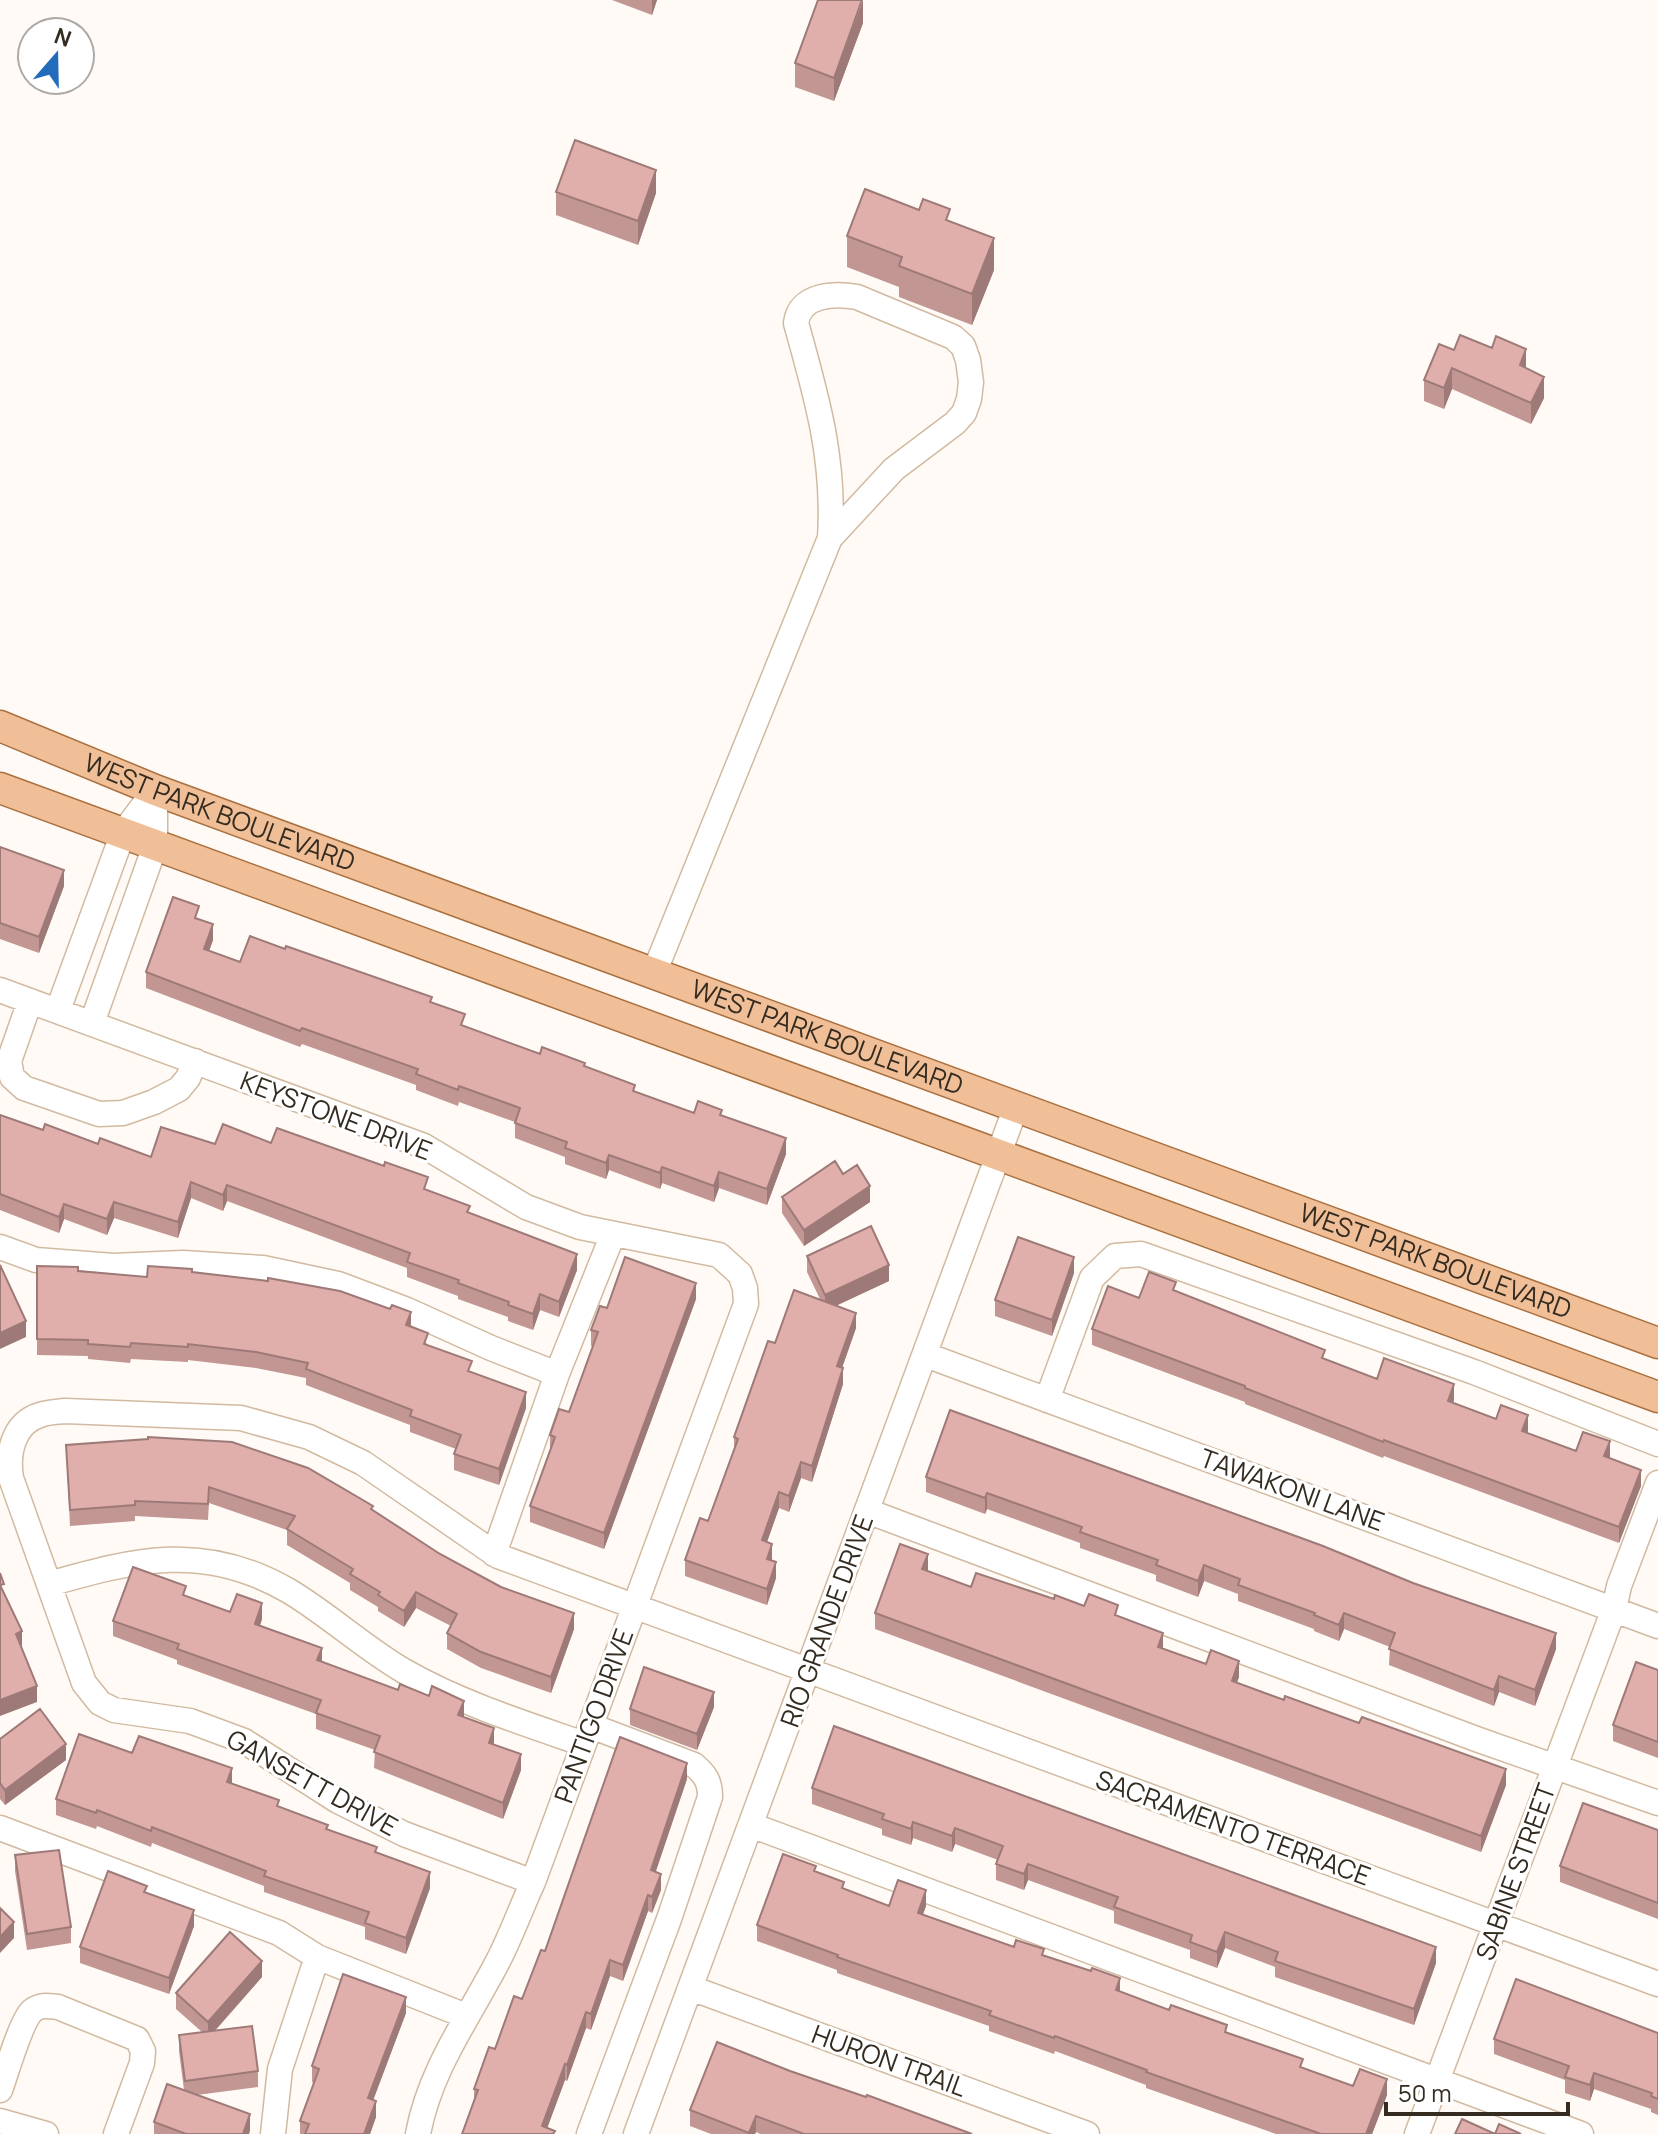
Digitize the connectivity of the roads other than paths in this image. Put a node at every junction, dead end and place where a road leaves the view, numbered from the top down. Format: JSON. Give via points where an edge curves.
{"nodes":[{"id":1,"x":830,"y":538,"type":"junction"},
{"id":2,"x":0,"y":726,"type":"edge"},
{"id":3,"x":0,"y":788,"type":"edge"},
{"id":4,"x":155,"y":790,"type":"junction"},
{"id":5,"x":123,"y":833,"type":"junction"},
{"id":6,"x":155,"y":846,"type":"junction"},
{"id":7,"x":654,"y":973,"type":"junction"},
{"id":8,"x":0,"y":990,"type":"edge"},
{"id":9,"x":30,"y":1001,"type":"junction"},
{"id":10,"x":58,"y":1010,"type":"junction"},
{"id":11,"x":636,"y":1021,"type":"junction"},
{"id":12,"x":92,"y":1023,"type":"junction"},
{"id":13,"x":195,"y":1061,"type":"junction"},
{"id":14,"x":1016,"y":1107,"type":"junction"},
{"id":15,"x":999,"y":1157,"type":"junction"},
{"id":16,"x":613,"y":1234,"type":"junction"},
{"id":17,"x":0,"y":1247,"type":"edge"},
{"id":18,"x":745,"y":1288,"type":"joint"},
{"id":19,"x":1658,"y":1343,"type":"edge"},
{"id":20,"x":926,"y":1355,"type":"junction"},
{"id":21,"x":557,"y":1374,"type":"junction"},
{"id":22,"x":1658,"y":1397,"type":"edge"},
{"id":23,"x":1047,"y":1400,"type":"junction"},
{"id":24,"x":1658,"y":1444,"type":"edge"},
{"id":25,"x":1658,"y":1483,"type":"edge"},
{"id":26,"x":867,"y":1511,"type":"junction"},
{"id":27,"x":494,"y":1554,"type":"junction"},
{"id":28,"x":49,"y":1584,"type":"junction"},
{"id":29,"x":635,"y":1607,"type":"junction"},
{"id":30,"x":1614,"y":1609,"type":"junction"},
{"id":31,"x":1658,"y":1626,"type":"edge"},
{"id":32,"x":807,"y":1672,"type":"junction"},
{"id":33,"x":587,"y":1735,"type":"junction"},
{"id":34,"x":1556,"y":1765,"type":"junction"},
{"id":35,"x":1658,"y":1803,"type":"edge"},
{"id":36,"x":751,"y":1825,"type":"junction"},
{"id":37,"x":0,"y":1828,"type":"edge"},
{"id":38,"x":533,"y":1882,"type":"junction"},
{"id":39,"x":1497,"y":1924,"type":"junction"},
{"id":40,"x":317,"y":1957,"type":"junction"},
{"id":41,"x":1658,"y":1984,"type":"edge"},
{"id":42,"x":691,"y":1988,"type":"junction"},
{"id":43,"x":466,"y":2016,"type":"junction"},
{"id":44,"x":1438,"y":2080,"type":"junction"},
{"id":45,"x":0,"y":2090,"type":"edge"},
{"id":46,"x":0,"y":2121,"type":"edge"},
{"id":47,"x":46,"y":2134,"type":"edge"},
{"id":48,"x":116,"y":2134,"type":"edge"},
{"id":49,"x":273,"y":2134,"type":"edge"},
{"id":50,"x":418,"y":2134,"type":"edge"},
{"id":51,"x":589,"y":2134,"type":"edge"},
{"id":52,"x":636,"y":2134,"type":"edge"},
{"id":53,"x":1087,"y":2134,"type":"edge"},
{"id":54,"x":1417,"y":2134,"type":"edge"},
{"id":55,"x":1581,"y":2134,"type":"edge"}],
"edges":[{"from":1,"to":1,"type":"street","via":[[894,469],[955,423],[964,413],[971,382],[963,346],[953,337],[843,294],[811,301],[798,312],[796,323],[826,435],[833,499]]},
{"from":1,"to":7,"type":"street"},
{"from":2,"to":4,"type":"main road","name":"WEST PARK BOULEVARD"},
{"from":3,"to":5,"type":"main road","name":"WEST PARK BOULEVARD"},
{"from":4,"to":5,"type":"street"},
{"from":4,"to":6,"type":"street"},
{"from":4,"to":7,"type":"main road","name":"WEST PARK BOULEVARD"},
{"from":5,"to":6,"type":"main road","name":"WEST PARK BOULEVARD"},
{"from":5,"to":10,"type":"street"},
{"from":6,"to":11,"type":"main road","name":"WEST PARK BOULEVARD"},
{"from":6,"to":12,"type":"street"},
{"from":7,"to":11,"type":"main road"},
{"from":7,"to":14,"type":"main road","name":"WEST PARK BOULEVARD"},
{"from":8,"to":9,"type":"street","name":"KEYSTONE DRIVE"},
{"from":9,"to":10,"type":"street","name":"KEYSTONE DRIVE"},
{"from":9,"to":13,"type":"street","via":[[9,1061],[12,1077],[24,1088],[99,1114],[123,1113],[179,1089]]},
{"from":10,"to":12,"type":"street","name":"KEYSTONE DRIVE"},
{"from":11,"to":15,"type":"main road","name":"WEST PARK BOULEVARD"},
{"from":12,"to":13,"type":"street","name":"KEYSTONE DRIVE"},
{"from":13,"to":16,"type":"street","name":"KEYSTONE DRIVE","via":[[424,1146],[526,1207]]},
{"from":14,"to":15,"type":"street","name":"RIO GRANDE DRIVE"},
{"from":14,"to":19,"type":"main road","name":"WEST PARK BOULEVARD"},
{"from":15,"to":20,"type":"street","name":"RIO GRANDE DRIVE"},
{"from":15,"to":22,"type":"main road","name":"WEST PARK BOULEVARD"},
{"from":16,"to":18,"type":"street","name":"KEYSTONE DRIVE","via":[[719,1255],[732,1263]]},
{"from":16,"to":21,"type":"street"},
{"from":17,"to":21,"type":"street","via":[[36,1260],[263,1268],[338,1284]]},
{"from":18,"to":29,"type":"street","name":"PANTIGO DRIVE","via":[[746,1304]]},
{"from":20,"to":23,"type":"street","name":"TAWAKONI LANE"},
{"from":20,"to":26,"type":"street","name":"RIO GRANDE DRIVE"},
{"from":21,"to":27,"type":"street"},
{"from":23,"to":24,"type":"street","via":[[1092,1278],[1115,1256],[1141,1254],[1474,1372]]},
{"from":23,"to":30,"type":"street","name":"TAWAKONI LANE"},
{"from":25,"to":30,"type":"street","name":"SABINE STREET"},
{"from":26,"to":32,"type":"street","name":"RIO GRANDE DRIVE"},
{"from":26,"to":34,"type":"street"},
{"from":27,"to":28,"type":"street","name":"SACRAMENTO TERRACE","via":[[363,1463],[309,1437],[241,1418],[65,1411],[38,1415],[26,1423],[10,1447],[8,1463]]},
{"from":27,"to":29,"type":"street","name":"SACRAMENTO TERRACE"},
{"from":28,"to":33,"type":"street","via":[[152,1559],[193,1560],[243,1571],[288,1591],[361,1644],[451,1694]]},
{"from":28,"to":38,"type":"street","name":"GANSETT DRIVE","via":[[84,1683],[100,1703],[114,1710],[190,1721],[244,1741],[338,1801],[404,1834]]},
{"from":29,"to":32,"type":"street","name":"SACRAMENTO TERRACE"},
{"from":29,"to":33,"type":"street","name":"PANTIGO DRIVE"},
{"from":30,"to":31,"type":"street","name":"TAWAKONI LANE"},
{"from":30,"to":34,"type":"street","name":"SABINE STREET"},
{"from":32,"to":36,"type":"street","name":"RIO GRANDE DRIVE"},
{"from":32,"to":39,"type":"street","name":"SACRAMENTO TERRACE"},
{"from":33,"to":38,"type":"street","name":"PANTIGO DRIVE"},
{"from":33,"to":51,"type":"street","via":[[694,1765],[710,1784],[674,1905]]},
{"from":34,"to":35,"type":"street"},
{"from":34,"to":39,"type":"street","name":"SABINE STREET"},
{"from":36,"to":42,"type":"street","name":"RIO GRANDE DRIVE"},
{"from":36,"to":44,"type":"street"},
{"from":37,"to":40,"type":"street","via":[[279,1933]]},
{"from":38,"to":43,"type":"street","name":"PANTIGO DRIVE"},
{"from":39,"to":41,"type":"street","name":"SACRAMENTO TERRACE"},
{"from":39,"to":44,"type":"street","name":"SABINE STREET"},
{"from":40,"to":43,"type":"street"},
{"from":40,"to":49,"type":"street","via":[[280,2069]]},
{"from":42,"to":52,"type":"street","name":"RIO GRANDE DRIVE"},
{"from":42,"to":53,"type":"street","name":"HURON TRAIL"},
{"from":43,"to":50,"type":"street","name":"PANTIGO DRIVE","via":[[423,2104]]},
{"from":44,"to":54,"type":"street","name":"SABINE STREET"},
{"from":44,"to":55,"type":"street"},
{"from":45,"to":48,"type":"street","via":[[32,2011],[44,2005],[58,2007],[137,2039],[143,2051]]},
{"from":46,"to":47,"type":"street"}]}
